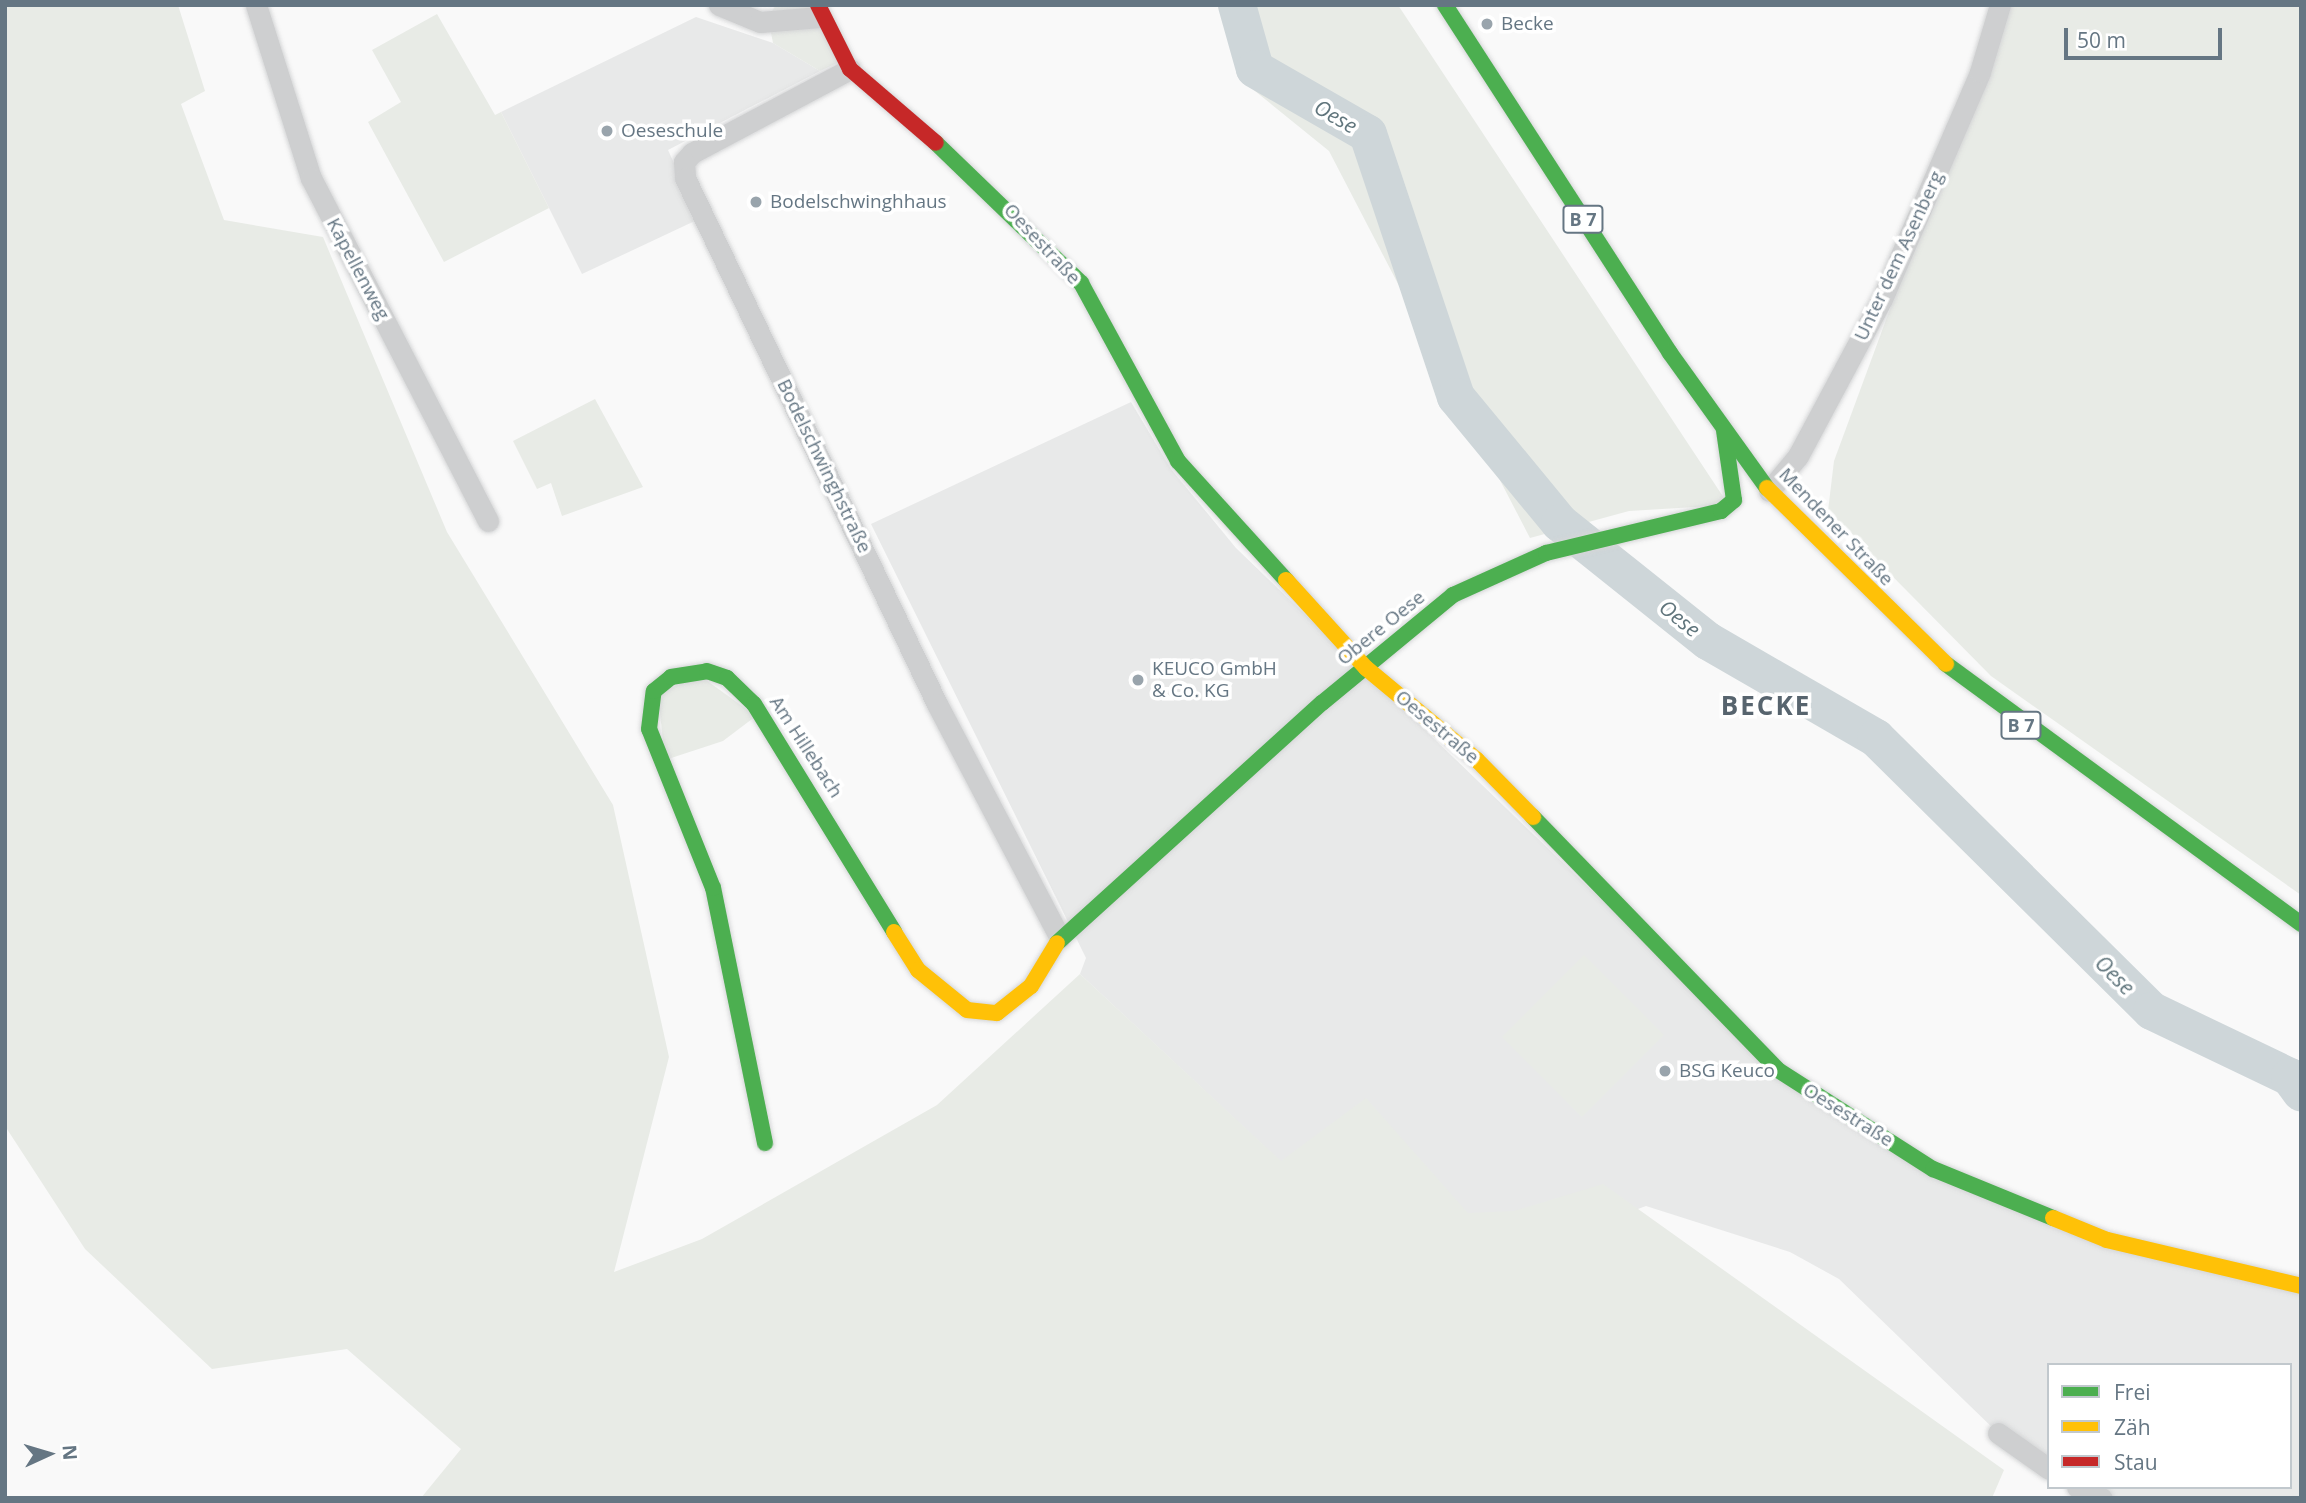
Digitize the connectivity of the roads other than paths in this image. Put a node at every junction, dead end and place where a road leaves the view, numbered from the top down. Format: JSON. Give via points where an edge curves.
{"nodes":[{"id":1,"x":257,"y":5,"type":"edge"},
{"id":2,"x":719,"y":5,"type":"edge"},
{"id":3,"x":1445,"y":5,"type":"edge"},
{"id":4,"x":2000,"y":5,"type":"edge"},
{"id":5,"x":819,"y":11,"type":"edge"},
{"id":6,"x":765,"y":14,"type":"edge"},
{"id":7,"x":850,"y":69,"type":"junction"},
{"id":8,"x":1724,"y":431,"type":"junction"},
{"id":9,"x":1769,"y":491,"type":"junction"},
{"id":10,"x":488,"y":521,"type":"dead end"},
{"id":11,"x":1366,"y":668,"type":"junction"},
{"id":12,"x":2301,"y":924,"type":"edge"},
{"id":13,"x":1060,"y":938,"type":"junction"},
{"id":14,"x":765,"y":1143,"type":"dead end"},
{"id":15,"x":2301,"y":1286,"type":"edge"},
{"id":16,"x":1998,"y":1433,"type":"dead end"},
{"id":17,"x":2047,"y":1468,"type":"edge"},
{"id":18,"x":2082,"y":1489,"type":"edge"},
{"id":19,"x":2102,"y":1498,"type":"edge"}],
"edges":[{"from":1,"to":10,"type":"street","name":"Kapellenweg","via":[[311,178]]},
{"from":2,"to":6,"type":"street","name":"Oesestraße"},
{"from":3,"to":8,"type":"street","name":"Mendener Straße","number":"B 7"},
{"from":4,"to":9,"type":"street","name":"Unter dem Asenberg","via":[[1980,72],[1882,299],[1798,456]]},
{"from":5,"to":6,"type":"street","name":"Oesestraße"},
{"from":5,"to":7,"type":"street","name":"Oesestraße"},
{"from":7,"to":11,"type":"street","name":"Oesestraße","via":[[990,189],[1081,283],[1178,461]]},
{"from":7,"to":13,"type":"street","name":"Bodelschwinghstraße","via":[[692,153],[684,162],[685,178],[937,704]]},
{"from":8,"to":9,"type":"street","name":"Mendener Straße","number":"B 7"},
{"from":8,"to":11,"type":"street","name":"Obere Oese","via":[[1734,500],[1721,511],[1546,552],[1454,595]]},
{"from":9,"to":12,"type":"street","name":"Mendener Straße","number":"B 7","via":[[1934,655],[2007,715]]},
{"from":11,"to":13,"type":"street","name":"Obere Oese"},
{"from":11,"to":15,"type":"street","name":"Oesestraße","via":[[1477,760],[1778,1070],[1946,1174],[2107,1240]]},
{"from":13,"to":14,"type":"street","name":"Am Hillebach","via":[[1031,986],[997,1013],[967,1010],[938,993],[918,970],[754,704],[727,678],[707,671],[671,677],[654,691],[649,729],[713,888]]},
{"from":16,"to":17,"type":"street"},
{"from":18,"to":19,"type":"street"}]}
